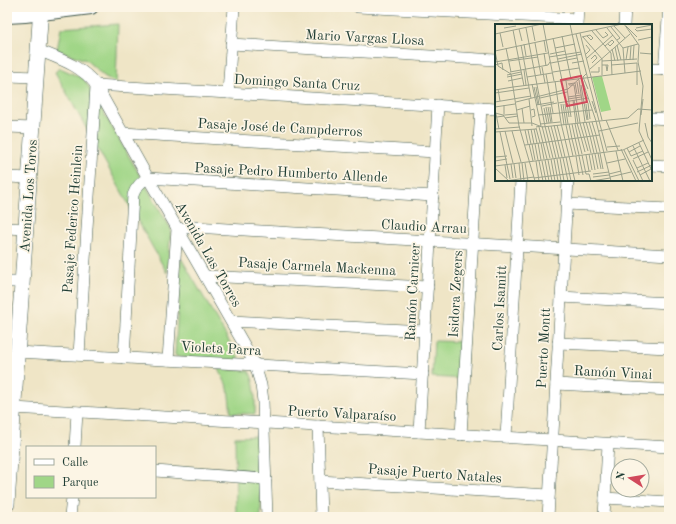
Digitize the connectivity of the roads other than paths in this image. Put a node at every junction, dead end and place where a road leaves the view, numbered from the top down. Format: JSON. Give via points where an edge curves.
{"nodes":[{"id":1,"x":91,"y":7,"type":"edge"},
{"id":2,"x":234,"y":7,"type":"edge"},
{"id":3,"x":358,"y":7,"type":"edge"},
{"id":4,"x":578,"y":7,"type":"edge"},
{"id":5,"x":625,"y":7,"type":"edge"},
{"id":6,"x":669,"y":7,"type":"edge"},
{"id":7,"x":41,"y":10,"type":"edge"},
{"id":8,"x":7,"y":16,"type":"edge"},
{"id":9,"x":577,"y":22,"type":"edge"},
{"id":10,"x":624,"y":24,"type":"edge"},
{"id":11,"x":231,"y":44,"type":"junction"},
{"id":12,"x":38,"y":50,"type":"junction"},
{"id":13,"x":495,"y":60,"type":"edge"},
{"id":14,"x":652,"y":69,"type":"edge"},
{"id":15,"x":667,"y":70,"type":"edge"},
{"id":16,"x":7,"y":76,"type":"edge"},
{"id":17,"x":37,"y":77,"type":"junction"},
{"id":18,"x":96,"y":85,"type":"junction"},
{"id":19,"x":228,"y":93,"type":"junction"},
{"id":20,"x":438,"y":106,"type":"junction"},
{"id":21,"x":481,"y":108,"type":"junction"},
{"id":22,"x":495,"y":109,"type":"edge"},
{"id":23,"x":652,"y":118,"type":"edge"},
{"id":24,"x":669,"y":119,"type":"edge"},
{"id":25,"x":7,"y":127,"type":"edge"},
{"id":26,"x":33,"y":128,"type":"junction"},
{"id":27,"x":123,"y":133,"type":"junction"},
{"id":28,"x":435,"y":152,"type":"junction"},
{"id":29,"x":652,"y":165,"type":"edge"},
{"id":30,"x":669,"y":166,"type":"edge"},
{"id":31,"x":7,"y":177,"type":"edge"},
{"id":32,"x":30,"y":178,"type":"junction"},
{"id":33,"x":148,"y":178,"type":"junction"},
{"id":34,"x":521,"y":181,"type":"edge"},
{"id":35,"x":568,"y":181,"type":"edge"},
{"id":36,"x":433,"y":196,"type":"junction"},
{"id":37,"x":566,"y":204,"type":"junction"},
{"id":38,"x":669,"y":209,"type":"edge"},
{"id":39,"x":7,"y":228,"type":"edge"},
{"id":40,"x":26,"y":229,"type":"junction"},
{"id":41,"x":177,"y":229,"type":"junction"},
{"id":42,"x":430,"y":241,"type":"junction"},
{"id":43,"x":473,"y":244,"type":"junction"},
{"id":44,"x":517,"y":246,"type":"junction"},
{"id":45,"x":564,"y":249,"type":"junction"},
{"id":46,"x":669,"y":256,"type":"edge"},
{"id":47,"x":205,"y":276,"type":"junction"},
{"id":48,"x":7,"y":282,"type":"edge"},
{"id":49,"x":22,"y":282,"type":"junction"},
{"id":50,"x":428,"y":287,"type":"junction"},
{"id":51,"x":561,"y":297,"type":"junction"},
{"id":52,"x":669,"y":303,"type":"edge"},
{"id":53,"x":231,"y":321,"type":"junction"},
{"id":54,"x":425,"y":331,"type":"junction"},
{"id":55,"x":558,"y":342,"type":"junction"},
{"id":56,"x":669,"y":348,"type":"edge"},
{"id":57,"x":18,"y":352,"type":"junction"},
{"id":58,"x":78,"y":355,"type":"junction"},
{"id":59,"x":124,"y":358,"type":"junction"},
{"id":60,"x":168,"y":360,"type":"junction"},
{"id":61,"x":255,"y":365,"type":"junction"},
{"id":62,"x":423,"y":374,"type":"junction"},
{"id":63,"x":556,"y":384,"type":"junction"},
{"id":64,"x":669,"y":390,"type":"edge"},
{"id":65,"x":14,"y":408,"type":"junction"},
{"id":66,"x":77,"y":412,"type":"junction"},
{"id":67,"x":264,"y":423,"type":"junction"},
{"id":68,"x":318,"y":426,"type":"junction"},
{"id":69,"x":420,"y":432,"type":"junction"},
{"id":70,"x":461,"y":435,"type":"junction"},
{"id":71,"x":506,"y":437,"type":"junction"},
{"id":72,"x":552,"y":440,"type":"junction"},
{"id":73,"x":608,"y":444,"type":"junction"},
{"id":74,"x":75,"y":446,"type":"edge"},
{"id":75,"x":669,"y":447,"type":"edge"},
{"id":76,"x":156,"y":472,"type":"edge"},
{"id":77,"x":266,"y":479,"type":"junction"},
{"id":78,"x":320,"y":481,"type":"junction"},
{"id":79,"x":549,"y":495,"type":"junction"},
{"id":80,"x":72,"y":498,"type":"edge"},
{"id":81,"x":605,"y":498,"type":"junction"},
{"id":82,"x":669,"y":502,"type":"edge"},
{"id":83,"x":7,"y":503,"type":"edge"},
{"id":84,"x":71,"y":517,"type":"edge"},
{"id":85,"x":267,"y":517,"type":"edge"},
{"id":86,"x":321,"y":517,"type":"edge"},
{"id":87,"x":548,"y":517,"type":"edge"},
{"id":88,"x":604,"y":517,"type":"edge"}],
"edges":[{"from":1,"to":7,"type":"street"},
{"from":2,"to":11,"type":"street"},
{"from":3,"to":9,"type":"street"},
{"from":4,"to":9,"type":"street"},
{"from":5,"to":10,"type":"street"},
{"from":6,"to":15,"type":"street"},
{"from":7,"to":8,"type":"street"},
{"from":7,"to":12,"type":"main road","name":"Avenida Los Toros"},
{"from":11,"to":13,"type":"street","name":"Mario Vargas Llosa"},
{"from":11,"to":19,"type":"street"},
{"from":12,"to":17,"type":"main road","name":"Avenida Los Toros"},
{"from":12,"to":18,"type":"street","name":"Avenida Las Torres","via":[[78,68]]},
{"from":14,"to":15,"type":"street"},
{"from":16,"to":17,"type":"street"},
{"from":17,"to":26,"type":"main road","name":"Avenida Los Toros"},
{"from":18,"to":19,"type":"street","name":"Domingo Santa Cruz"},
{"from":18,"to":27,"type":"street","name":"Avenida Las Torres"},
{"from":18,"to":58,"type":"street","name":"Pasaje Federico Heinlein"},
{"from":19,"to":20,"type":"street","name":"Domingo Santa Cruz"},
{"from":20,"to":21,"type":"street","name":"Domingo Santa Cruz"},
{"from":20,"to":28,"type":"street","name":"Ramón Carnicer"},
{"from":21,"to":22,"type":"street","name":"Domingo Santa Cruz"},
{"from":21,"to":43,"type":"street","name":"Isidora Zegers"},
{"from":23,"to":24,"type":"street"},
{"from":25,"to":26,"type":"street"},
{"from":26,"to":32,"type":"main road","name":"Avenida Los Toros"},
{"from":27,"to":28,"type":"street","name":"Pasaje José de Campderros"},
{"from":27,"to":33,"type":"street","name":"Avenida Las Torres"},
{"from":28,"to":36,"type":"street","name":"Ramón Carnicer"},
{"from":29,"to":30,"type":"street"},
{"from":31,"to":32,"type":"street"},
{"from":32,"to":40,"type":"main road","name":"Avenida Los Toros"},
{"from":33,"to":36,"type":"street","name":"Pasaje Pedro Humberto Allende"},
{"from":33,"to":41,"type":"street","name":"Avenida Las Torres"},
{"from":33,"to":59,"type":"street","via":[[142,181],[133,196]]},
{"from":34,"to":44,"type":"street","name":"Carlos Isamitt"},
{"from":35,"to":37,"type":"street","name":"Puerto Montt"},
{"from":36,"to":42,"type":"street","name":"Ramón Carnicer"},
{"from":37,"to":38,"type":"street"},
{"from":37,"to":45,"type":"street","name":"Puerto Montt"},
{"from":39,"to":40,"type":"street"},
{"from":40,"to":49,"type":"main road","name":"Avenida Los Toros"},
{"from":41,"to":42,"type":"street","name":"Claudio Arrau","via":[[194,227]]},
{"from":41,"to":47,"type":"street","name":"Avenida Las Torres"},
{"from":41,"to":60,"type":"street"},
{"from":42,"to":43,"type":"street","name":"Claudio Arrau"},
{"from":42,"to":50,"type":"street","name":"Ramón Carnicer"},
{"from":43,"to":44,"type":"street","name":"Claudio Arrau"},
{"from":43,"to":70,"type":"street","name":"Isidora Zegers"},
{"from":44,"to":45,"type":"street","name":"Claudio Arrau"},
{"from":44,"to":71,"type":"street","name":"Carlos Isamitt"},
{"from":45,"to":46,"type":"street","name":"Claudio Arrau"},
{"from":45,"to":51,"type":"street","name":"Puerto Montt"},
{"from":47,"to":50,"type":"street","name":"Pasaje Carmela Mackenna"},
{"from":47,"to":53,"type":"street","name":"Avenida Las Torres"},
{"from":48,"to":49,"type":"street"},
{"from":49,"to":57,"type":"main road","name":"Avenida Los Toros"},
{"from":50,"to":54,"type":"street","name":"Ramón Carnicer"},
{"from":51,"to":52,"type":"street"},
{"from":51,"to":55,"type":"street","name":"Puerto Montt"},
{"from":53,"to":54,"type":"street"},
{"from":53,"to":61,"type":"street","name":"Avenida Las Torres"},
{"from":54,"to":62,"type":"street","name":"Ramón Carnicer"},
{"from":55,"to":56,"type":"street"},
{"from":55,"to":63,"type":"street","name":"Puerto Montt"},
{"from":57,"to":58,"type":"street","name":"Violeta Parra"},
{"from":57,"to":65,"type":"main road","name":"Avenida Los Toros"},
{"from":58,"to":59,"type":"street","name":"Violeta Parra"},
{"from":59,"to":60,"type":"street","name":"Violeta Parra"},
{"from":60,"to":61,"type":"street","name":"Violeta Parra"},
{"from":61,"to":62,"type":"street","name":"Violeta Parra"},
{"from":61,"to":67,"type":"street","name":"Avenida Las Torres","via":[[262,385]]},
{"from":62,"to":69,"type":"street","name":"Ramón Carnicer"},
{"from":63,"to":64,"type":"street","name":"Ramón Vinai"},
{"from":63,"to":72,"type":"street","name":"Puerto Montt"},
{"from":65,"to":66,"type":"street","name":"Puerto Valparaíso"},
{"from":65,"to":83,"type":"main road","name":"Avenida Los Toros"},
{"from":66,"to":67,"type":"street","name":"Puerto Valparaíso"},
{"from":66,"to":74,"type":"street"},
{"from":67,"to":68,"type":"street","name":"Puerto Valparaíso"},
{"from":67,"to":77,"type":"street","name":"Avenida Las Torres"},
{"from":68,"to":69,"type":"street","name":"Puerto Valparaíso"},
{"from":68,"to":78,"type":"street"},
{"from":69,"to":70,"type":"street","name":"Puerto Valparaíso"},
{"from":70,"to":71,"type":"street","name":"Puerto Valparaíso"},
{"from":71,"to":72,"type":"street","name":"Puerto Valparaíso"},
{"from":72,"to":73,"type":"street","name":"Puerto Valparaíso"},
{"from":72,"to":79,"type":"street","name":"Puerto Montt"},
{"from":73,"to":75,"type":"street","name":"Puerto Valparaíso"},
{"from":73,"to":81,"type":"street"},
{"from":76,"to":77,"type":"street"},
{"from":77,"to":85,"type":"street","name":"Avenida Las Torres"},
{"from":78,"to":79,"type":"street","name":"Pasaje Puerto Natales"},
{"from":78,"to":86,"type":"street"},
{"from":79,"to":87,"type":"street","name":"Puerto Montt"},
{"from":80,"to":84,"type":"street"},
{"from":81,"to":82,"type":"street"},
{"from":81,"to":88,"type":"street"}]}
